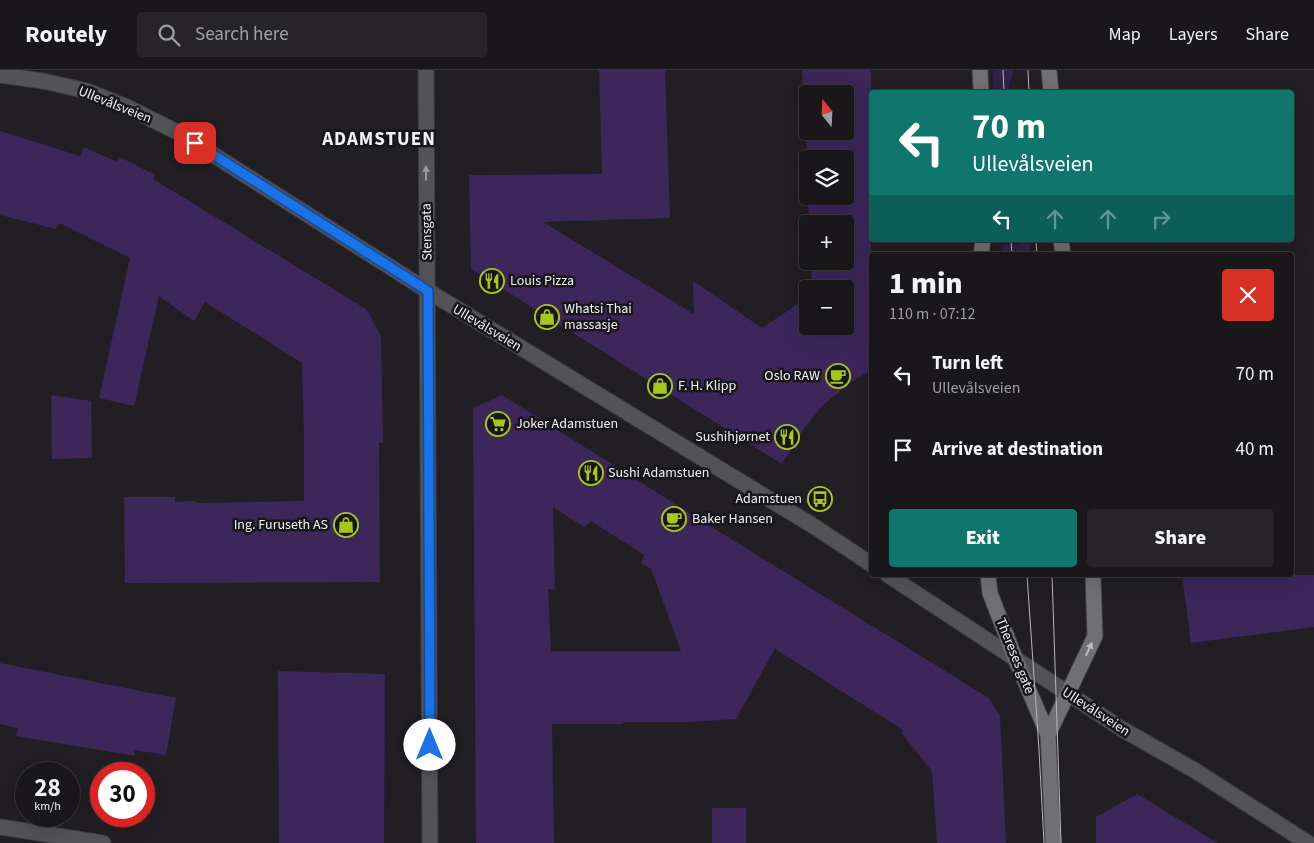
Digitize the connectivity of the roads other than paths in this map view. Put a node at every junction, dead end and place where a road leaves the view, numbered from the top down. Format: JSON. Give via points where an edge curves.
{"nodes":[{"id":1,"x":426,"y":70,"type":"edge"},
{"id":2,"x":980,"y":70,"type":"edge"},
{"id":3,"x":1050,"y":70,"type":"edge"},
{"id":4,"x":0,"y":75,"type":"edge"},
{"id":5,"x":43,"y":75,"type":"edge"},
{"id":6,"x":981,"y":90,"type":"edge"},
{"id":7,"x":1050,"y":90,"type":"edge"},
{"id":8,"x":428,"y":291,"type":"junction"},
{"id":9,"x":869,"y":563,"type":"edge"},
{"id":10,"x":891,"y":577,"type":"edge"},
{"id":11,"x":988,"y":577,"type":"edge"},
{"id":12,"x":1092,"y":577,"type":"edge"},
{"id":13,"x":1015,"y":658,"type":"junction"},
{"id":14,"x":1068,"y":694,"type":"junction"},
{"id":15,"x":1048,"y":735,"type":"junction"},
{"id":16,"x":0,"y":828,"type":"edge"},
{"id":17,"x":103,"y":843,"type":"edge"},
{"id":18,"x":430,"y":843,"type":"edge"},
{"id":19,"x":1053,"y":843,"type":"edge"},
{"id":20,"x":1308,"y":843,"type":"edge"}],
"edges":[{"from":8,"to":1,"type":"street","name":"Stensgata","one_way":true},
{"from":2,"to":6,"type":"main road"},
{"from":3,"to":7,"type":"main road"},
{"from":4,"to":5,"type":"street","name":"Ullevålsveien"},
{"from":5,"to":8,"type":"street","name":"Ullevålsveien","via":[[129,108],[179,133]]},
{"from":8,"to":9,"type":"street","name":"Ullevålsveien"},
{"from":8,"to":18,"type":"street","name":"Stensgata"},
{"from":10,"to":13,"type":"street","name":"Ullevålsveien"},
{"from":11,"to":13,"type":"main road","name":"Thereses gate","via":[[990,593]]},
{"from":14,"to":12,"type":"main road","name":"Thereses gate","one_way":true,"via":[[1095,636]]},
{"from":13,"to":14,"type":"street","name":"Ullevålsveien"},
{"from":13,"to":15,"type":"main road","name":"Thereses gate"},
{"from":14,"to":15,"type":"main road","name":"Thereses gate"},
{"from":14,"to":20,"type":"street","name":"Ullevålsveien"},
{"from":15,"to":19,"type":"main road","name":"Thereses gate"},
{"from":16,"to":17,"type":"street"}]}
